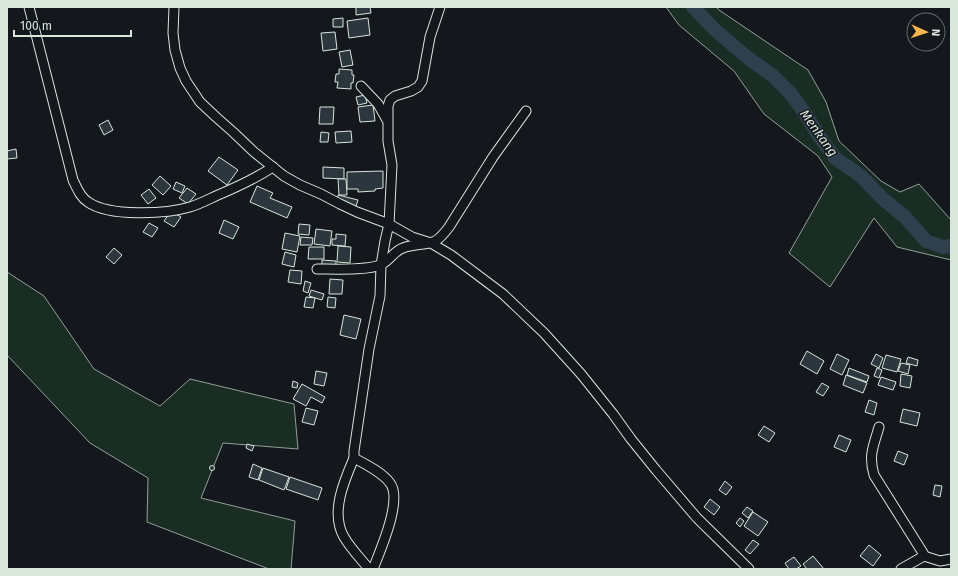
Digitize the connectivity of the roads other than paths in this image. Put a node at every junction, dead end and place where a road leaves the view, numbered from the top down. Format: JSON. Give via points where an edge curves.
{"nodes":[{"id":1,"x":28,"y":7,"type":"edge"},
{"id":2,"x":174,"y":7,"type":"edge"},
{"id":3,"x":440,"y":7,"type":"edge"},
{"id":4,"x":361,"y":86,"type":"dead end"},
{"id":5,"x":526,"y":111,"type":"dead end"},
{"id":6,"x":387,"y":122,"type":"junction"},
{"id":7,"x":273,"y":167,"type":"junction"},
{"id":8,"x":389,"y":224,"type":"junction"},
{"id":9,"x":431,"y":243,"type":"junction"},
{"id":10,"x":381,"y":264,"type":"junction"},
{"id":11,"x":317,"y":269,"type":"dead end"},
{"id":12,"x":879,"y":427,"type":"dead end"},
{"id":13,"x":354,"y":458,"type":"junction"},
{"id":14,"x":924,"y":556,"type":"junction"},
{"id":15,"x":951,"y":559,"type":"edge"},
{"id":16,"x":369,"y":569,"type":"edge"},
{"id":17,"x":373,"y":569,"type":"edge"},
{"id":18,"x":749,"y":569,"type":"edge"},
{"id":19,"x":901,"y":569,"type":"edge"}],
"edges":[{"from":1,"to":7,"type":"street","via":[[73,180],[80,195],[88,202],[100,208],[125,212],[176,210],[196,205]]},
{"from":2,"to":7,"type":"street","via":[[175,50],[186,81],[200,102]]},
{"from":3,"to":6,"type":"street","via":[[430,37],[422,81],[418,87],[390,100]]},
{"from":4,"to":6,"type":"street","via":[[378,104]]},
{"from":5,"to":9,"type":"street","via":[[493,157],[449,227],[441,237]]},
{"from":6,"to":8,"type":"street","via":[[392,165]]},
{"from":7,"to":8,"type":"street","via":[[300,185],[356,212]]},
{"from":8,"to":9,"type":"street","via":[[412,237]]},
{"from":8,"to":10,"type":"street"},
{"from":9,"to":10,"type":"street","via":[[405,247]]},
{"from":9,"to":18,"type":"street","via":[[503,294],[544,333],[581,374],[697,518]]},
{"from":10,"to":11,"type":"street","via":[[345,270]]},
{"from":10,"to":13,"type":"street","via":[[380,296],[369,349]]},
{"from":12,"to":14,"type":"street","via":[[871,459],[874,475]]},
{"from":13,"to":16,"type":"street","via":[[339,502],[339,521],[350,546]]},
{"from":13,"to":17,"type":"street","via":[[389,481],[394,491],[388,529]]},
{"from":14,"to":15,"type":"street","via":[[940,561]]},
{"from":14,"to":19,"type":"street"}]}
